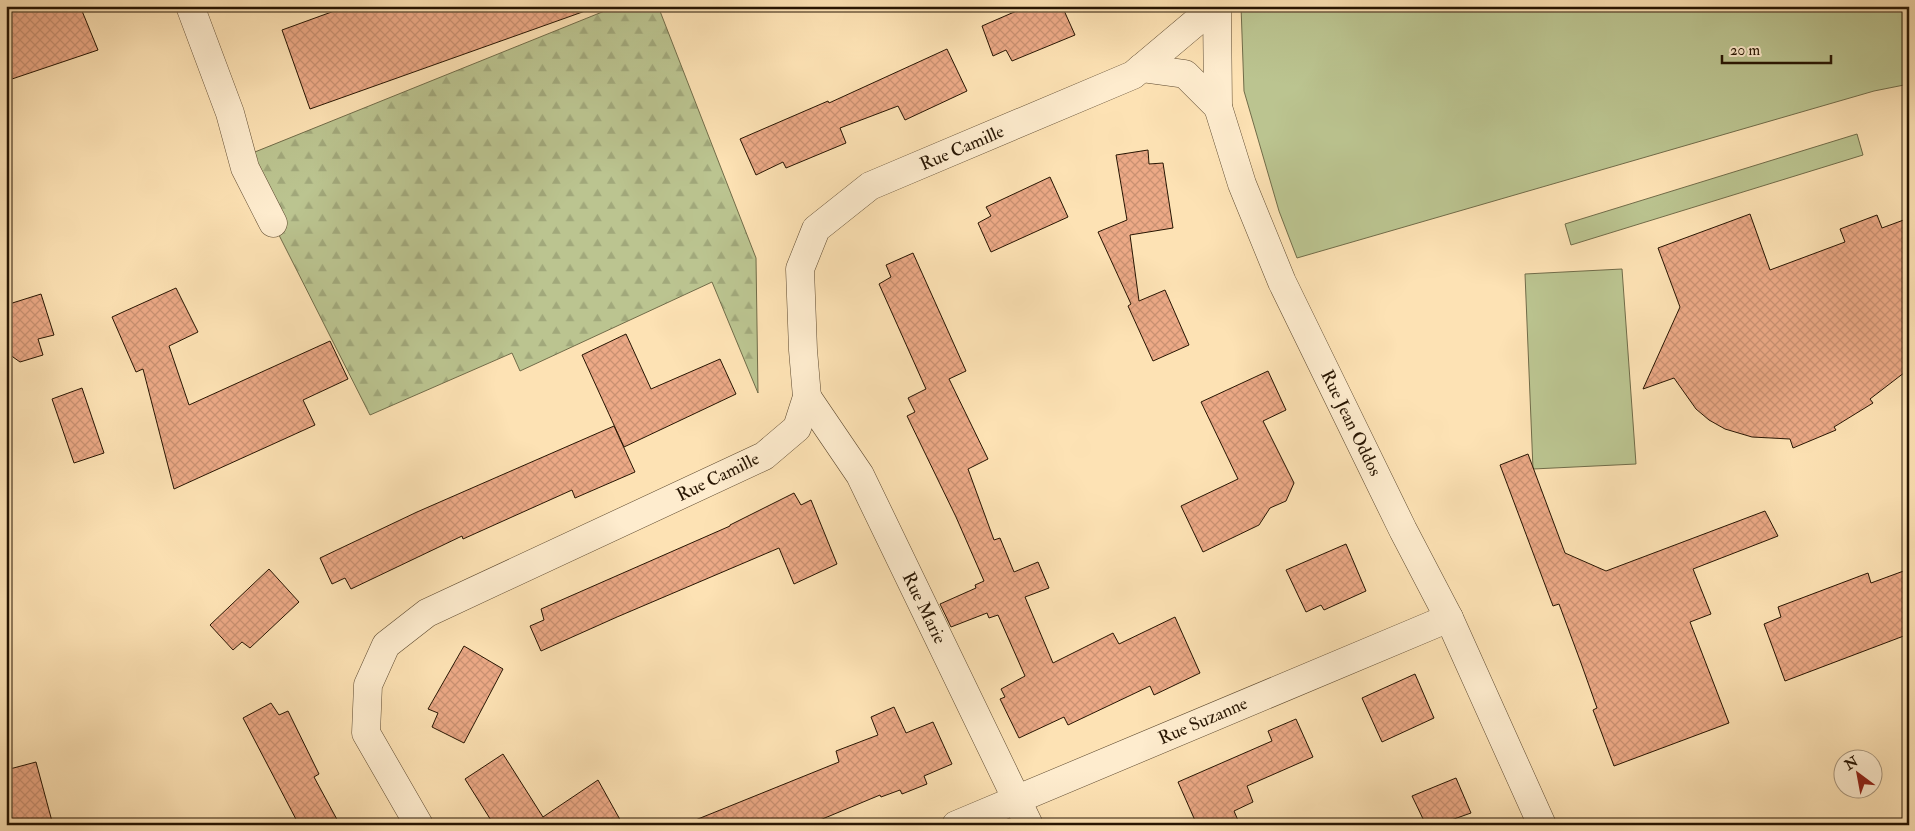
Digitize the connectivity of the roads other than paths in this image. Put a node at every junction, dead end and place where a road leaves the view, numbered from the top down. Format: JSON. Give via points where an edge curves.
{"nodes":[{"id":1,"x":190,"y":6,"type":"edge"},
{"id":2,"x":1216,"y":6,"type":"edge"},
{"id":3,"x":1141,"y":68,"type":"junction"},
{"id":4,"x":1218,"y":107,"type":"junction"},
{"id":5,"x":273,"y":223,"type":"dead end"},
{"id":6,"x":807,"y":397,"type":"junction"},
{"id":7,"x":1449,"y":618,"type":"junction"},
{"id":8,"x":1017,"y":799,"type":"junction"},
{"id":9,"x":419,"y":825,"type":"edge"},
{"id":10,"x":956,"y":825,"type":"edge"},
{"id":11,"x":1029,"y":825,"type":"edge"},
{"id":12,"x":1542,"y":825,"type":"edge"}],
"edges":[{"from":1,"to":5,"type":"street","via":[[230,113],[246,168]]},
{"from":2,"to":3,"type":"street","name":"Rue Camille"},
{"from":2,"to":4,"type":"street","name":"Rue Jean Oddos"},
{"from":3,"to":4,"type":"street","via":[[1184,74]]},
{"from":3,"to":6,"type":"street","name":"Rue Camille","via":[[1133,75],[870,186],[816,230],[800,269]]},
{"from":4,"to":7,"type":"street","name":"Rue Jean Oddos","via":[[1242,184],[1282,282]]},
{"from":6,"to":8,"type":"street","name":"Rue Marie","via":[[860,475]]},
{"from":6,"to":9,"type":"street","name":"Rue Camille","via":[[797,428],[764,456],[427,613],[386,644],[368,685],[366,733]]},
{"from":7,"to":8,"type":"street","name":"Rue Suzanne"},
{"from":7,"to":12,"type":"street","name":"Rue Jean Oddos"},
{"from":8,"to":10,"type":"street","name":"Rue Suzanne"},
{"from":8,"to":11,"type":"street","name":"Rue Marie"}]}
